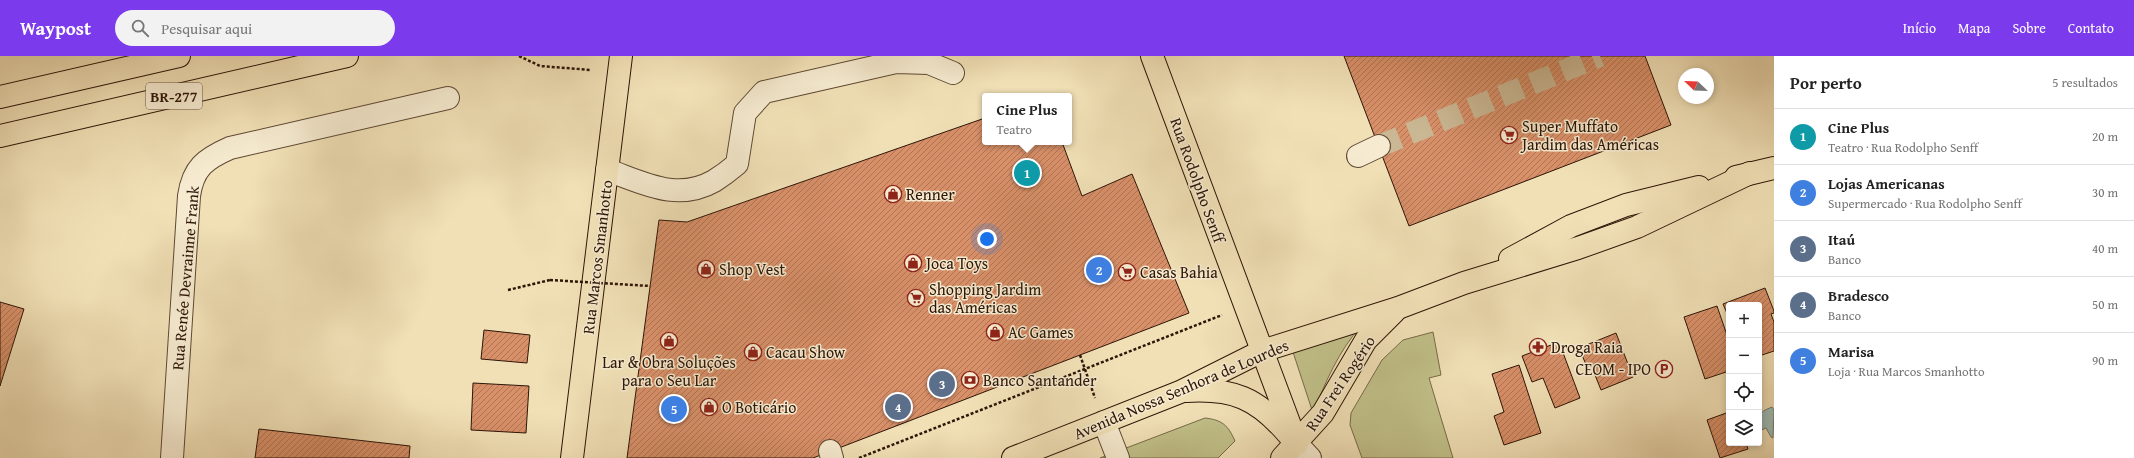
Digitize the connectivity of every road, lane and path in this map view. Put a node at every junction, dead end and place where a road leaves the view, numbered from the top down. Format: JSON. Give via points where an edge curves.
{"nodes":[{"id":1,"x":179,"y":56,"type":"edge"},
{"id":2,"x":347,"y":56,"type":"edge"},
{"id":3,"x":519,"y":56,"type":"edge"},
{"id":4,"x":621,"y":56,"type":"edge"},
{"id":5,"x":1152,"y":56,"type":"edge"},
{"id":6,"x":590,"y":70,"type":"dead end"},
{"id":7,"x":953,"y":73,"type":"dead end"},
{"id":8,"x":0,"y":97,"type":"edge"},
{"id":9,"x":448,"y":98,"type":"dead end"},
{"id":10,"x":0,"y":136,"type":"edge"},
{"id":11,"x":1378,"y":146,"type":"tunnel mouth"},
{"id":12,"x":1358,"y":156,"type":"dead end"},
{"id":13,"x":1774,"y":168,"type":"edge"},
{"id":14,"x":607,"y":170,"type":"junction"},
{"id":15,"x":1750,"y":173,"type":"junction"},
{"id":16,"x":1571,"y":226,"type":"junction"},
{"id":17,"x":1578,"y":248,"type":"junction"},
{"id":18,"x":1464,"y":283,"type":"junction"},
{"id":19,"x":650,"y":286,"type":"dead end"},
{"id":20,"x":508,"y":290,"type":"dead end"},
{"id":21,"x":1398,"y":308,"type":"junction"},
{"id":22,"x":1222,"y":315,"type":"dead end"},
{"id":23,"x":1262,"y":351,"type":"junction"},
{"id":24,"x":1080,"y":355,"type":"dead end"},
{"id":25,"x":1085,"y":369,"type":"junction"},
{"id":26,"x":1180,"y":392,"type":"junction"},
{"id":27,"x":1095,"y":398,"type":"dead end"},
{"id":28,"x":1104,"y":422,"type":"junction"},
{"id":29,"x":1296,"y":453,"type":"edge"},
{"id":30,"x":172,"y":458,"type":"edge"},
{"id":31,"x":572,"y":458,"type":"edge"},
{"id":32,"x":859,"y":458,"type":"edge"},
{"id":33,"x":1013,"y":458,"type":"edge"},
{"id":34,"x":1118,"y":458,"type":"edge"}],
"edges":[{"from":1,"to":8,"type":"main road","number":"BR-277"},
{"from":2,"to":10,"type":"main road","number":"BR-277"},
{"from":3,"to":6,"type":"path","via":[[540,66]]},
{"from":4,"to":14,"type":"main road","name":"Rua Marcos Smanhotto"},
{"from":5,"to":23,"type":"main road","name":"Rua Rodolpho Senff"},
{"from":7,"to":14,"type":"street","via":[[930,64],[896,62],[764,92],[745,113],[737,164],[714,181],[680,192],[663,190]]},
{"from":9,"to":30,"type":"street","name":"Rua Renée Devrainne Frank","via":[[230,148],[204,162],[197,171],[191,183],[189,196]]},
{"from":11,"to":12,"type":"street"},
{"from":13,"to":15,"type":"main road","name":"Avenida Nossa Senhora de Lourdes"},
{"from":14,"to":31,"type":"main road","name":"Rua Marcos Smanhotto"},
{"from":15,"to":16,"type":"main road","name":"Avenida Nossa Senhora de Lourdes","via":[[1626,206]]},
{"from":15,"to":17,"type":"main road","name":"Avenida Nossa Senhora de Lourdes","via":[[1638,226]]},
{"from":16,"to":17,"type":"street"},
{"from":16,"to":18,"type":"main road","name":"Avenida Nossa Senhora de Lourdes"},
{"from":17,"to":18,"type":"main road","name":"Avenida Nossa Senhora de Lourdes"},
{"from":18,"to":21,"type":"main road","name":"Avenida Nossa Senhora de Lourdes"},
{"from":19,"to":20,"type":"path","bridge":true,"via":[[550,280]]},
{"from":21,"to":23,"type":"main road","name":"Avenida Nossa Senhora de Lourdes"},
{"from":21,"to":29,"type":"main road","name":"Rua Frei Rogério","via":[[1366,340]]},
{"from":22,"to":25,"type":"path"},
{"from":23,"to":26,"type":"main road","name":"Avenida Nossa Senhora de Lourdes"},
{"from":23,"to":29,"type":"main road","name":"Rua Rodolpho Senff"},
{"from":24,"to":25,"type":"path"},
{"from":25,"to":27,"type":"path"},
{"from":25,"to":32,"type":"path"},
{"from":26,"to":28,"type":"main road","name":"Avenida Nossa Senhora de Lourdes"},
{"from":26,"to":29,"type":"main road","via":[[1209,390],[1246,398],[1271,414]]},
{"from":28,"to":33,"type":"main road","name":"Avenida Nossa Senhora de Lourdes"},
{"from":28,"to":34,"type":"street"}]}
